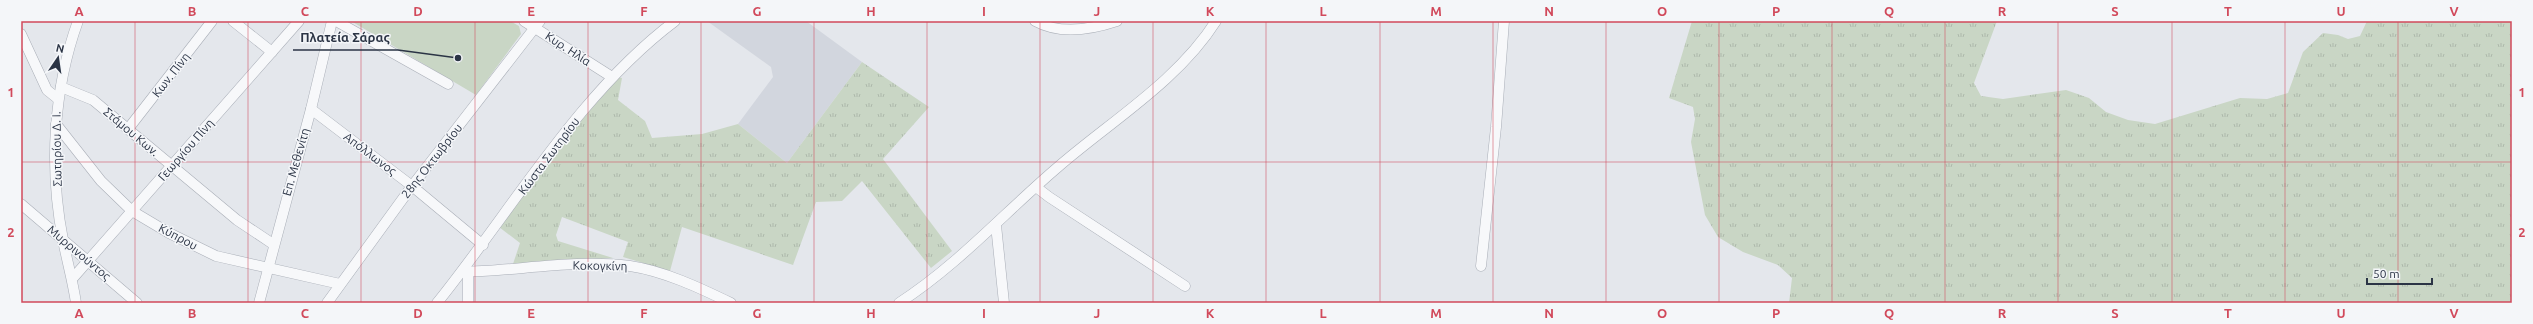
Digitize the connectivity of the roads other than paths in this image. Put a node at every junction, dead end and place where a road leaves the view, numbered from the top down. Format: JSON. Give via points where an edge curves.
{"nodes":[{"id":1,"x":78,"y":21,"type":"edge"},
{"id":2,"x":212,"y":21,"type":"edge"},
{"id":3,"x":233,"y":21,"type":"edge"},
{"id":4,"x":299,"y":21,"type":"edge"},
{"id":5,"x":332,"y":21,"type":"edge"},
{"id":6,"x":336,"y":21,"type":"edge"},
{"id":7,"x":524,"y":21,"type":"edge"},
{"id":8,"x":675,"y":21,"type":"edge"},
{"id":9,"x":1034,"y":21,"type":"edge"},
{"id":10,"x":1117,"y":21,"type":"edge"},
{"id":11,"x":1216,"y":21,"type":"edge"},
{"id":12,"x":1504,"y":21,"type":"edge"},
{"id":13,"x":537,"y":24,"type":"edge"},
{"id":14,"x":21,"y":34,"type":"edge"},
{"id":15,"x":272,"y":52,"type":"junction"},
{"id":16,"x":612,"y":77,"type":"junction"},
{"id":17,"x":448,"y":84,"type":"dead end"},
{"id":18,"x":61,"y":87,"type":"junction"},
{"id":19,"x":57,"y":98,"type":"junction"},
{"id":20,"x":311,"y":109,"type":"junction"},
{"id":21,"x":56,"y":124,"type":"junction"},
{"id":22,"x":128,"y":129,"type":"junction"},
{"id":23,"x":172,"y":166,"type":"junction"},
{"id":24,"x":412,"y":186,"type":"junction"},
{"id":25,"x":1036,"y":187,"type":"junction"},
{"id":26,"x":21,"y":204,"type":"edge"},
{"id":27,"x":132,"y":211,"type":"junction"},
{"id":28,"x":996,"y":225,"type":"junction"},
{"id":29,"x":63,"y":240,"type":"junction"},
{"id":30,"x":273,"y":244,"type":"junction"},
{"id":31,"x":483,"y":245,"type":"junction"},
{"id":32,"x":88,"y":261,"type":"junction"},
{"id":33,"x":268,"y":266,"type":"junction"},
{"id":34,"x":1481,"y":266,"type":"dead end"},
{"id":35,"x":465,"y":272,"type":"junction"},
{"id":36,"x":72,"y":279,"type":"junction"},
{"id":37,"x":340,"y":284,"type":"junction"},
{"id":38,"x":1184,"y":286,"type":"dead end"},
{"id":39,"x":76,"y":303,"type":"edge"},
{"id":40,"x":137,"y":303,"type":"edge"},
{"id":41,"x":259,"y":303,"type":"edge"},
{"id":42,"x":327,"y":303,"type":"edge"},
{"id":43,"x":437,"y":303,"type":"edge"},
{"id":44,"x":468,"y":303,"type":"edge"},
{"id":45,"x":731,"y":303,"type":"edge"},
{"id":46,"x":899,"y":303,"type":"edge"},
{"id":47,"x":1004,"y":303,"type":"edge"}],
"edges":[{"from":1,"to":18,"type":"street","name":"Σωτηρίου Δ. Ι."},
{"from":2,"to":22,"type":"street","name":"Κων. Πίνη"},
{"from":3,"to":15,"type":"street"},
{"from":4,"to":15,"type":"street","name":"Γεωργίου Πίνη"},
{"from":5,"to":20,"type":"street","name":"Επ. Μεθενίτη"},
{"from":6,"to":17,"type":"street"},
{"from":7,"to":13,"type":"street","name":"Κυρ. Ηλία"},
{"from":8,"to":16,"type":"street","name":"Κώστα Σωτηρίου"},
{"from":9,"to":10,"type":"street","via":[[1061,29],[1078,29]]},
{"from":11,"to":25,"type":"street","via":[[1172,72]]},
{"from":12,"to":34,"type":"street"},
{"from":13,"to":16,"type":"street","name":"Κυρ. Ηλία"},
{"from":13,"to":24,"type":"street","name":"28ης Οκτωβρίου"},
{"from":14,"to":19,"type":"street","via":[[47,90]]},
{"from":15,"to":23,"type":"street","name":"Γεωργίου Πίνη"},
{"from":16,"to":31,"type":"street","name":"Κώστα Σωτηρίου","via":[[568,130]]},
{"from":18,"to":19,"type":"street","name":"Σωτηρίου Δ. Ι."},
{"from":18,"to":22,"type":"street","name":"Στάμου Κων.","via":[[93,100]]},
{"from":19,"to":21,"type":"street","name":"Σωτηρίου Δ. Ι."},
{"from":20,"to":24,"type":"street","name":"Απόλλωνος"},
{"from":20,"to":30,"type":"street","name":"Επ. Μεθενίτη"},
{"from":21,"to":27,"type":"street","name":"Κύπρου","via":[[101,182]]},
{"from":21,"to":29,"type":"street","name":"Σωτηρίου Δ. Ι.","via":[[56,178]]},
{"from":22,"to":23,"type":"street","name":"Στάμου Κων."},
{"from":23,"to":27,"type":"street","name":"Γεωργίου Πίνη"},
{"from":23,"to":30,"type":"street","name":"Στάμου Κων.","via":[[238,220]]},
{"from":24,"to":31,"type":"street","name":"Απόλλωνος"},
{"from":24,"to":37,"type":"street","name":"28ης Οκτωβρίου"},
{"from":25,"to":28,"type":"street"},
{"from":25,"to":38,"type":"street"},
{"from":26,"to":29,"type":"street","name":"Μυρρινούντος"},
{"from":27,"to":32,"type":"street","name":"Γεωργίου Πίνη"},
{"from":27,"to":33,"type":"street","name":"Κύπρου","via":[[216,256]]},
{"from":28,"to":46,"type":"street"},
{"from":28,"to":47,"type":"street"},
{"from":29,"to":32,"type":"street","name":"Μυρρινούντος"},
{"from":29,"to":36,"type":"street","name":"Σωτηρίου Δ. Ι."},
{"from":30,"to":33,"type":"street","name":"Επ. Μεθενίτη"},
{"from":31,"to":35,"type":"street","name":"Κώστα Σωτηρίου"},
{"from":32,"to":36,"type":"street","name":"Γεωργίου Πίνη"},
{"from":32,"to":40,"type":"street","name":"Μυρρινούντος"},
{"from":33,"to":37,"type":"street","name":"Κύπρου"},
{"from":33,"to":41,"type":"street","name":"Επ. Μεθενίτη"},
{"from":35,"to":43,"type":"street","name":"Κώστα Σωτηρίου"},
{"from":35,"to":44,"type":"street"},
{"from":35,"to":45,"type":"street","name":"Κοκογκίνη","via":[[561,266],[631,266],[662,274]]},
{"from":36,"to":39,"type":"street","name":"Σωτηρίου Δ. Ι."},
{"from":37,"to":42,"type":"street","name":"28ης Οκτωβρίου"}]}
